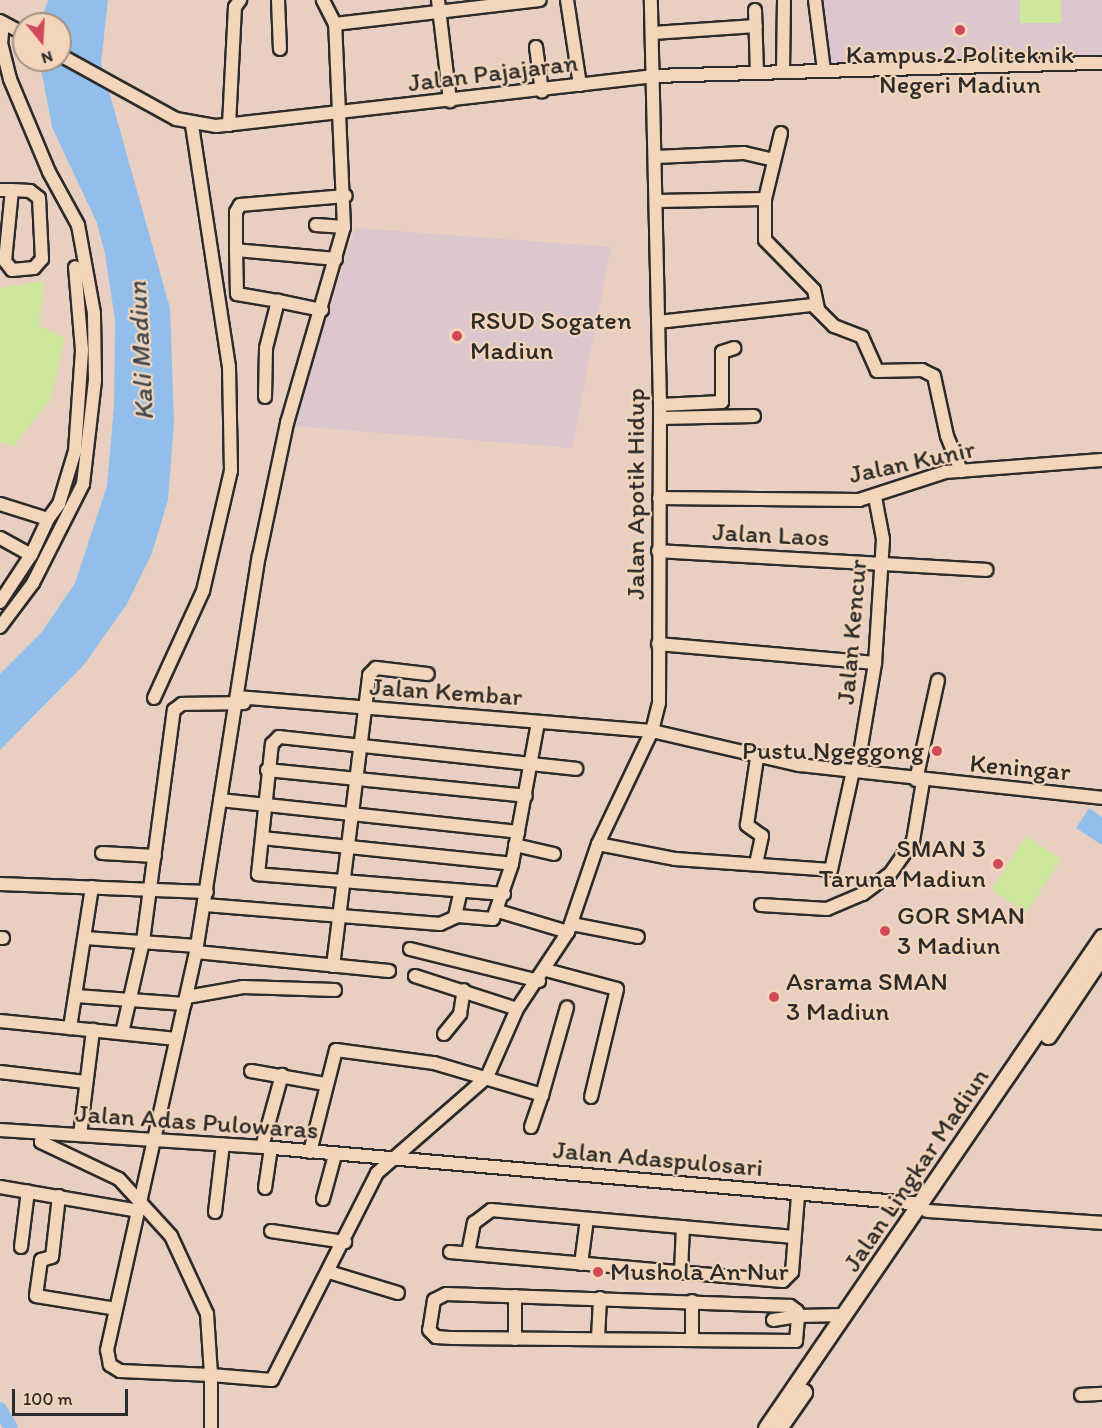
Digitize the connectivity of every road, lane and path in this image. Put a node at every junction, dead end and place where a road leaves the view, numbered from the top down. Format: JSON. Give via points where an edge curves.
{"nodes":[{"id":1,"x":240,"y":0,"type":"edge"},
{"id":2,"x":278,"y":0,"type":"edge"},
{"id":3,"x":323,"y":0,"type":"edge"},
{"id":4,"x":540,"y":0,"type":"edge"},
{"id":5,"x":567,"y":0,"type":"edge"},
{"id":6,"x":651,"y":0,"type":"edge"},
{"id":7,"x":784,"y":0,"type":"edge"},
{"id":8,"x":815,"y":0,"type":"edge"},
{"id":9,"x":439,"y":5,"type":"edge"},
{"id":10,"x":754,"y":10,"type":"dead end"},
{"id":11,"x":3,"y":23,"type":"edge"},
{"id":12,"x":335,"y":24,"type":"junction"},
{"id":13,"x":756,"y":26,"type":"junction"},
{"id":14,"x":653,"y":33,"type":"junction"},
{"id":15,"x":536,"y":47,"type":"dead end"},
{"id":16,"x":280,"y":49,"type":"dead end"},
{"id":17,"x":72,"y":62,"type":"edge"},
{"id":18,"x":1102,"y":63,"type":"edge"},
{"id":19,"x":824,"y":70,"type":"junction"},
{"id":20,"x":783,"y":71,"type":"junction"},
{"id":21,"x":757,"y":72,"type":"junction"},
{"id":22,"x":654,"y":76,"type":"junction"},
{"id":23,"x":580,"y":85,"type":"junction"},
{"id":24,"x":542,"y":92,"type":"junction"},
{"id":25,"x":450,"y":101,"type":"junction"},
{"id":26,"x":338,"y":114,"type":"junction"},
{"id":27,"x":192,"y":124,"type":"junction"},
{"id":28,"x":229,"y":125,"type":"junction"},
{"id":29,"x":781,"y":133,"type":"dead end"},
{"id":30,"x":656,"y":157,"type":"junction"},
{"id":31,"x":774,"y":160,"type":"junction"},
{"id":32,"x":6,"y":190,"type":"edge"},
{"id":33,"x":346,"y":196,"type":"junction"},
{"id":34,"x":765,"y":199,"type":"junction"},
{"id":35,"x":656,"y":201,"type":"junction"},
{"id":36,"x":316,"y":225,"type":"dead end"},
{"id":37,"x":344,"y":227,"type":"junction"},
{"id":38,"x":236,"y":250,"type":"junction"},
{"id":39,"x":336,"y":259,"type":"junction"},
{"id":40,"x":75,"y":267,"type":"dead end"},
{"id":41,"x":278,"y":301,"type":"junction"},
{"id":42,"x":818,"y":309,"type":"junction"},
{"id":43,"x":322,"y":310,"type":"junction"},
{"id":44,"x":658,"y":322,"type":"junction"},
{"id":45,"x":734,"y":348,"type":"dead end"},
{"id":46,"x":265,"y":397,"type":"dead end"},
{"id":47,"x":660,"y":411,"type":"junction"},
{"id":48,"x":754,"y":416,"type":"dead end"},
{"id":49,"x":1102,"y":460,"type":"edge"},
{"id":50,"x":961,"y":471,"type":"junction"},
{"id":51,"x":875,"y":497,"type":"junction"},
{"id":52,"x":659,"y":498,"type":"junction"},
{"id":53,"x":0,"y":504,"type":"edge"},
{"id":54,"x":48,"y":519,"type":"junction"},
{"id":55,"x":0,"y":538,"type":"edge"},
{"id":56,"x":658,"y":551,"type":"junction"},
{"id":57,"x":31,"y":555,"type":"junction"},
{"id":58,"x":881,"y":564,"type":"junction"},
{"id":59,"x":986,"y":570,"type":"dead end"},
{"id":60,"x":0,"y":602,"type":"edge"},
{"id":61,"x":0,"y":627,"type":"edge"},
{"id":62,"x":658,"y":644,"type":"junction"},
{"id":63,"x":875,"y":663,"type":"junction"},
{"id":64,"x":428,"y":675,"type":"dead end"},
{"id":65,"x":938,"y":680,"type":"dead end"},
{"id":66,"x":154,"y":698,"type":"dead end"},
{"id":67,"x":237,"y":700,"type":"junction"},
{"id":68,"x":364,"y":711,"type":"junction"},
{"id":69,"x":538,"y":725,"type":"junction"},
{"id":70,"x":650,"y":734,"type":"junction"},
{"id":71,"x":359,"y":748,"type":"junction"},
{"id":72,"x":757,"y":758,"type":"junction"},
{"id":73,"x":532,"y":764,"type":"junction"},
{"id":74,"x":576,"y":769,"type":"dead end"},
{"id":75,"x":267,"y":770,"type":"junction"},
{"id":76,"x":855,"y":771,"type":"junction"},
{"id":77,"x":354,"y":780,"type":"junction"},
{"id":78,"x":920,"y":781,"type":"junction"},
{"id":79,"x":526,"y":796,"type":"junction"},
{"id":80,"x":1102,"y":798,"type":"edge"},
{"id":81,"x":220,"y":800,"type":"junction"},
{"id":82,"x":264,"y":804,"type":"junction"},
{"id":83,"x":348,"y":812,"type":"junction"},
{"id":84,"x":262,"y":838,"type":"junction"},
{"id":85,"x":517,"y":839,"type":"junction"},
{"id":86,"x":598,"y":844,"type":"junction"},
{"id":87,"x":344,"y":846,"type":"junction"},
{"id":88,"x":102,"y":853,"type":"dead end"},
{"id":89,"x":554,"y":854,"type":"dead end"},
{"id":90,"x":155,"y":856,"type":"junction"},
{"id":91,"x":512,"y":864,"type":"junction"},
{"id":92,"x":756,"y":864,"type":"junction"},
{"id":93,"x":340,"y":880,"type":"junction"},
{"id":94,"x":0,"y":884,"type":"edge"},
{"id":95,"x":92,"y":888,"type":"junction"},
{"id":96,"x":150,"y":889,"type":"junction"},
{"id":97,"x":460,"y":891,"type":"junction"},
{"id":98,"x":207,"y":892,"type":"junction"},
{"id":99,"x":504,"y":894,"type":"junction"},
{"id":100,"x":205,"y":905,"type":"junction"},
{"id":101,"x":761,"y":905,"type":"dead end"},
{"id":102,"x":498,"y":911,"type":"junction"},
{"id":103,"x":336,"y":916,"type":"junction"},
{"id":104,"x":455,"y":916,"type":"junction"},
{"id":105,"x":570,"y":928,"type":"junction"},
{"id":106,"x":638,"y":937,"type":"dead end"},
{"id":107,"x":1102,"y":937,"type":"edge"},
{"id":108,"x":85,"y":938,"type":"junction"},
{"id":109,"x":143,"y":941,"type":"junction"},
{"id":110,"x":197,"y":949,"type":"junction"},
{"id":111,"x":410,"y":950,"type":"dead end"},
{"id":112,"x":1102,"y":956,"type":"edge"},
{"id":113,"x":333,"y":966,"type":"junction"},
{"id":114,"x":389,"y":972,"type":"dead end"},
{"id":115,"x":415,"y":976,"type":"dead end"},
{"id":116,"x":543,"y":976,"type":"junction"},
{"id":117,"x":335,"y":990,"type":"dead end"},
{"id":118,"x":464,"y":990,"type":"junction"},
{"id":119,"x":76,"y":996,"type":"junction"},
{"id":120,"x":186,"y":1000,"type":"junction"},
{"id":121,"x":129,"y":1002,"type":"junction"},
{"id":122,"x":567,"y":1007,"type":"dead end"},
{"id":123,"x":517,"y":1009,"type":"junction"},
{"id":124,"x":0,"y":1021,"type":"edge"},
{"id":125,"x":70,"y":1028,"type":"junction"},
{"id":126,"x":93,"y":1030,"type":"junction"},
{"id":127,"x":122,"y":1033,"type":"junction"},
{"id":128,"x":444,"y":1034,"type":"dead end"},
{"id":129,"x":176,"y":1039,"type":"junction"},
{"id":130,"x":250,"y":1071,"type":"dead end"},
{"id":131,"x":0,"y":1072,"type":"edge"},
{"id":132,"x":282,"y":1075,"type":"junction"},
{"id":133,"x":487,"y":1077,"type":"junction"},
{"id":134,"x":85,"y":1082,"type":"junction"},
{"id":135,"x":325,"y":1084,"type":"junction"},
{"id":136,"x":542,"y":1095,"type":"junction"},
{"id":137,"x":591,"y":1097,"type":"dead end"},
{"id":138,"x":0,"y":1123,"type":"edge"},
{"id":139,"x":531,"y":1126,"type":"dead end"},
{"id":140,"x":0,"y":1130,"type":"edge"},
{"id":141,"x":81,"y":1132,"type":"junction"},
{"id":142,"x":0,"y":1137,"type":"edge"},
{"id":143,"x":154,"y":1137,"type":"junction"},
{"id":144,"x":42,"y":1138,"type":"junction"},
{"id":145,"x":223,"y":1144,"type":"junction"},
{"id":146,"x":266,"y":1147,"type":"junction"},
{"id":147,"x":310,"y":1152,"type":"junction"},
{"id":148,"x":335,"y":1155,"type":"junction"},
{"id":149,"x":391,"y":1161,"type":"junction"},
{"id":150,"x":0,"y":1187,"type":"edge"},
{"id":151,"x":265,"y":1188,"type":"dead end"},
{"id":152,"x":28,"y":1191,"type":"junction"},
{"id":153,"x":798,"y":1195,"type":"junction"},
{"id":154,"x":59,"y":1196,"type":"junction"},
{"id":155,"x":323,"y":1199,"type":"dead end"},
{"id":156,"x":140,"y":1207,"type":"junction"},
{"id":157,"x":925,"y":1207,"type":"junction"},
{"id":158,"x":215,"y":1212,"type":"dead end"},
{"id":159,"x":587,"y":1219,"type":"junction"},
{"id":160,"x":1102,"y":1223,"type":"edge"},
{"id":161,"x":683,"y":1227,"type":"junction"},
{"id":162,"x":271,"y":1232,"type":"dead end"},
{"id":163,"x":794,"y":1237,"type":"junction"},
{"id":164,"x":345,"y":1242,"type":"junction"},
{"id":165,"x":21,"y":1247,"type":"dead end"},
{"id":166,"x":450,"y":1252,"type":"dead end"},
{"id":167,"x":468,"y":1253,"type":"junction"},
{"id":168,"x":581,"y":1264,"type":"junction"},
{"id":169,"x":329,"y":1272,"type":"junction"},
{"id":170,"x":681,"y":1272,"type":"junction"},
{"id":171,"x":398,"y":1293,"type":"dead end"},
{"id":172,"x":515,"y":1296,"type":"junction"},
{"id":173,"x":600,"y":1298,"type":"junction"},
{"id":174,"x":692,"y":1301,"type":"junction"},
{"id":175,"x":774,"y":1305,"type":"junction"},
{"id":176,"x":116,"y":1309,"type":"junction"},
{"id":177,"x":845,"y":1315,"type":"junction"},
{"id":178,"x":798,"y":1316,"type":"junction"},
{"id":179,"x":773,"y":1320,"type":"junction"},
{"id":180,"x":515,"y":1339,"type":"junction"},
{"id":181,"x":598,"y":1339,"type":"junction"},
{"id":182,"x":692,"y":1340,"type":"junction"},
{"id":183,"x":771,"y":1341,"type":"junction"},
{"id":184,"x":211,"y":1375,"type":"junction"},
{"id":185,"x":1102,"y":1394,"type":"edge"},
{"id":186,"x":1080,"y":1395,"type":"dead end"},
{"id":187,"x":210,"y":1428,"type":"edge"},
{"id":188,"x":766,"y":1428,"type":"edge"},
{"id":189,"x":779,"y":1428,"type":"edge"}],
"edges":[{"from":1,"to":28,"type":"street","via":[[235,7]]},
{"from":2,"to":16,"type":"street"},
{"from":3,"to":12,"type":"street"},
{"from":4,"to":9,"type":"street"},
{"from":5,"to":23,"type":"street"},
{"from":6,"to":14,"type":"street","name":"Jalan Apotik Hidup"},
{"from":7,"to":20,"type":"street"},
{"from":8,"to":19,"type":"street"},
{"from":9,"to":12,"type":"street"},
{"from":9,"to":25,"type":"street"},
{"from":10,"to":13,"type":"street"},
{"from":11,"to":61,"type":"street","via":[[1,43],[10,79],[49,172],[78,225],[94,314],[94,380],[83,484],[33,583]]},
{"from":12,"to":26,"type":"street"},
{"from":13,"to":14,"type":"street"},
{"from":13,"to":21,"type":"street"},
{"from":14,"to":22,"type":"street","name":"Jalan Apotik Hidup"},
{"from":15,"to":24,"type":"street"},
{"from":17,"to":27,"type":"street","name":"Jalan Pajajaran","via":[[164,113]]},
{"from":18,"to":19,"type":"street","name":"Jalan Pajajaran"},
{"from":19,"to":20,"type":"street","name":"Jalan Pajajaran"},
{"from":20,"to":21,"type":"street","name":"Jalan Pajajaran"},
{"from":21,"to":22,"type":"street","name":"Jalan Pajajaran"},
{"from":22,"to":23,"type":"street","name":"Jalan Pajajaran"},
{"from":22,"to":30,"type":"street","name":"Jalan Apotik Hidup"},
{"from":23,"to":24,"type":"street","name":"Jalan Pajajaran"},
{"from":24,"to":25,"type":"street","name":"Jalan Pajajaran"},
{"from":25,"to":26,"type":"street","name":"Jalan Pajajaran"},
{"from":26,"to":28,"type":"street","name":"Jalan Pajajaran"},
{"from":26,"to":33,"type":"street"},
{"from":27,"to":28,"type":"street","name":"Jalan Pajajaran"},
{"from":27,"to":66,"type":"street","via":[[229,367],[231,471],[203,591]]},
{"from":29,"to":31,"type":"street"},
{"from":30,"to":31,"type":"street","via":[[744,153]]},
{"from":30,"to":35,"type":"street","name":"Jalan Apotik Hidup"},
{"from":31,"to":34,"type":"street"},
{"from":32,"to":32,"type":"street","via":[[5,261],[12,270],[34,268],[42,259],[40,201],[33,192]]},
{"from":33,"to":37,"type":"street"},
{"from":33,"to":38,"type":"street","via":[[240,205]]},
{"from":34,"to":35,"type":"street"},
{"from":34,"to":42,"type":"street","via":[[765,240],[814,290]]},
{"from":35,"to":44,"type":"street","name":"Jalan Apotik Hidup"},
{"from":36,"to":37,"type":"street"},
{"from":37,"to":39,"type":"street"},
{"from":38,"to":39,"type":"street"},
{"from":38,"to":41,"type":"street","via":[[237,294]]},
{"from":39,"to":43,"type":"street"},
{"from":40,"to":54,"type":"street","via":[[82,350],[75,451],[59,504]]},
{"from":41,"to":43,"type":"street"},
{"from":41,"to":46,"type":"street","via":[[266,348]]},
{"from":42,"to":44,"type":"street","via":[[802,304]]},
{"from":42,"to":50,"type":"street","via":[[834,326],[862,337],[877,371],[922,370],[934,376],[946,436]]},
{"from":43,"to":67,"type":"street","via":[[287,423]]},
{"from":44,"to":47,"type":"street","name":"Jalan Apotik Hidup"},
{"from":45,"to":47,"type":"street","via":[[722,352],[722,402]]},
{"from":47,"to":48,"type":"street"},
{"from":47,"to":52,"type":"street","name":"Jalan Apotik Hidup"},
{"from":49,"to":50,"type":"street","name":"Jalan Kunir"},
{"from":50,"to":51,"type":"street","name":"Jalan Kunir"},
{"from":51,"to":52,"type":"street","name":"Jalan Kunir"},
{"from":51,"to":58,"type":"street","name":"Jalan Kencur","via":[[883,539]]},
{"from":52,"to":56,"type":"street","name":"Jalan Apotik Hidup"},
{"from":53,"to":54,"type":"street"},
{"from":54,"to":57,"type":"street"},
{"from":55,"to":57,"type":"street"},
{"from":56,"to":58,"type":"street","name":"Jalan Laos"},
{"from":56,"to":62,"type":"street","name":"Jalan Apotik Hidup"},
{"from":57,"to":60,"type":"street"},
{"from":58,"to":59,"type":"street","name":"Jalan Laos"},
{"from":58,"to":63,"type":"street","name":"Jalan Kencur"},
{"from":62,"to":63,"type":"street"},
{"from":62,"to":70,"type":"street","name":"Jalan Apotik Hidup","via":[[658,703]]},
{"from":63,"to":76,"type":"street","name":"Jalan Kencur"},
{"from":64,"to":68,"type":"street","via":[[373,670]]},
{"from":65,"to":78,"type":"street"},
{"from":67,"to":68,"type":"street","name":"Jalan Kembar"},
{"from":67,"to":81,"type":"street"},
{"from":67,"to":90,"type":"street","name":"Jalan Kembar","via":[[176,707]]},
{"from":68,"to":69,"type":"street","name":"Jalan Kembar"},
{"from":68,"to":71,"type":"street"},
{"from":69,"to":70,"type":"street","name":"Jalan Kembar"},
{"from":69,"to":73,"type":"street"},
{"from":70,"to":72,"type":"street","name":"Keningar"},
{"from":70,"to":86,"type":"street","name":"Jalan Apotik Hidup"},
{"from":71,"to":73,"type":"street"},
{"from":71,"to":75,"type":"street","via":[[279,737],[272,744]]},
{"from":71,"to":77,"type":"street"},
{"from":72,"to":76,"type":"street","name":"Keningar"},
{"from":72,"to":92,"type":"street","via":[[747,825],[762,836]]},
{"from":73,"to":74,"type":"street"},
{"from":73,"to":79,"type":"street"},
{"from":75,"to":77,"type":"street"},
{"from":75,"to":82,"type":"street"},
{"from":76,"to":78,"type":"street","name":"Keningar"},
{"from":76,"to":92,"type":"street","name":"Jalan Kencur","via":[[831,870]]},
{"from":77,"to":79,"type":"street"},
{"from":77,"to":83,"type":"street"},
{"from":78,"to":80,"type":"street","name":"Keningar"},
{"from":78,"to":101,"type":"street","via":[[913,841],[890,874],[863,894],[827,909]]},
{"from":79,"to":85,"type":"street"},
{"from":81,"to":82,"type":"street"},
{"from":81,"to":98,"type":"street"},
{"from":82,"to":83,"type":"street"},
{"from":82,"to":84,"type":"street"},
{"from":83,"to":85,"type":"street"},
{"from":83,"to":87,"type":"street"},
{"from":84,"to":87,"type":"street"},
{"from":84,"to":93,"type":"street","via":[[258,874]]},
{"from":85,"to":89,"type":"street"},
{"from":85,"to":91,"type":"street"},
{"from":86,"to":92,"type":"street","via":[[675,859]]},
{"from":86,"to":105,"type":"street","name":"Jalan Apotik Hidup"},
{"from":87,"to":91,"type":"street"},
{"from":87,"to":93,"type":"street"},
{"from":88,"to":90,"type":"street"},
{"from":90,"to":96,"type":"street"},
{"from":91,"to":99,"type":"street"},
{"from":93,"to":97,"type":"street"},
{"from":93,"to":103,"type":"street"},
{"from":94,"to":95,"type":"street"},
{"from":95,"to":96,"type":"street"},
{"from":95,"to":108,"type":"street"},
{"from":96,"to":98,"type":"street"},
{"from":96,"to":109,"type":"street"},
{"from":97,"to":99,"type":"street"},
{"from":97,"to":104,"type":"street"},
{"from":98,"to":100,"type":"street"},
{"from":99,"to":102,"type":"street"},
{"from":100,"to":103,"type":"street"},
{"from":100,"to":110,"type":"street"},
{"from":102,"to":104,"type":"street","via":[[490,920]]},
{"from":102,"to":105,"type":"street"},
{"from":103,"to":104,"type":"street","via":[[440,924]]},
{"from":103,"to":113,"type":"street"},
{"from":105,"to":106,"type":"street"},
{"from":105,"to":116,"type":"street","name":"Jalan Apotik Hidup"},
{"from":107,"to":157,"type":"main road","name":"Jalan Lingkar Madiun"},
{"from":108,"to":109,"type":"street"},
{"from":108,"to":119,"type":"street"},
{"from":109,"to":110,"type":"street"},
{"from":109,"to":121,"type":"street"},
{"from":110,"to":113,"type":"street"},
{"from":110,"to":120,"type":"street"},
{"from":111,"to":116,"type":"street"},
{"from":112,"to":157,"type":"main road","name":"Jalan Lingkar Madiun"},
{"from":113,"to":114,"type":"street"},
{"from":115,"to":118,"type":"street"},
{"from":116,"to":123,"type":"street","name":"Jalan Apotik Hidup"},
{"from":116,"to":137,"type":"street","via":[[617,989]]},
{"from":117,"to":120,"type":"street","via":[[243,987]]},
{"from":118,"to":123,"type":"street"},
{"from":118,"to":128,"type":"street","via":[[460,1014]]},
{"from":119,"to":121,"type":"street"},
{"from":119,"to":125,"type":"street"},
{"from":120,"to":121,"type":"street"},
{"from":120,"to":129,"type":"street"},
{"from":121,"to":127,"type":"street"},
{"from":122,"to":136,"type":"street"},
{"from":123,"to":133,"type":"street","name":"Jalan Apotik Hidup"},
{"from":124,"to":125,"type":"street"},
{"from":125,"to":126,"type":"street"},
{"from":126,"to":127,"type":"street"},
{"from":126,"to":134,"type":"street"},
{"from":127,"to":129,"type":"street"},
{"from":129,"to":143,"type":"street"},
{"from":130,"to":132,"type":"street"},
{"from":131,"to":134,"type":"street"},
{"from":132,"to":135,"type":"street"},
{"from":132,"to":146,"type":"street"},
{"from":133,"to":135,"type":"street","via":[[346,1048],[336,1050]]},
{"from":133,"to":136,"type":"street"},
{"from":133,"to":149,"type":"street"},
{"from":134,"to":141,"type":"street"},
{"from":135,"to":147,"type":"street"},
{"from":136,"to":139,"type":"street"},
{"from":138,"to":141,"type":"street"},
{"from":140,"to":144,"type":"street","name":"Jalan Adas Pulowaras"},
{"from":141,"to":143,"type":"street","name":"Jalan Adas Pulowaras"},
{"from":141,"to":144,"type":"street","name":"Jalan Adas Pulowaras"},
{"from":142,"to":144,"type":"street"},
{"from":143,"to":145,"type":"street","name":"Jalan Adas Pulowaras"},
{"from":143,"to":156,"type":"street"},
{"from":144,"to":156,"type":"street","via":[[105,1170]]},
{"from":145,"to":146,"type":"street","name":"Jalan Adas Pulowaras"},
{"from":145,"to":158,"type":"street"},
{"from":146,"to":147,"type":"street","name":"Jalan Adas Pulowaras"},
{"from":146,"to":151,"type":"street"},
{"from":147,"to":148,"type":"street","name":"Jalan Adas Pulowaras"},
{"from":148,"to":149,"type":"street","name":"Jalan Adas Pulowaras"},
{"from":148,"to":155,"type":"street"},
{"from":149,"to":153,"type":"street","name":"Jalan Adaspulosari"},
{"from":149,"to":164,"type":"street","via":[[375,1177]]},
{"from":150,"to":152,"type":"street"},
{"from":152,"to":154,"type":"street"},
{"from":152,"to":165,"type":"street"},
{"from":153,"to":157,"type":"street","name":"Jalan Adaspulosari"},
{"from":153,"to":163,"type":"street"},
{"from":154,"to":156,"type":"street"},
{"from":154,"to":176,"type":"street","via":[[52,1257],[41,1260],[36,1296]]},
{"from":156,"to":176,"type":"street"},
{"from":156,"to":184,"type":"street","via":[[171,1236],[196,1283],[210,1328]]},
{"from":157,"to":160,"type":"street","name":"Jalan Adaspulosari"},
{"from":157,"to":177,"type":"main road","name":"Jalan Lingkar Madiun"},
{"from":157,"to":189,"type":"main road","name":"Jalan Lingkar Madiun"},
{"from":159,"to":161,"type":"street"},
{"from":159,"to":167,"type":"street","via":[[491,1210],[474,1223]]},
{"from":159,"to":168,"type":"street"},
{"from":161,"to":163,"type":"street"},
{"from":161,"to":170,"type":"street"},
{"from":162,"to":164,"type":"street"},
{"from":163,"to":170,"type":"street","via":[[792,1272],[783,1281]]},
{"from":164,"to":169,"type":"street"},
{"from":166,"to":167,"type":"street"},
{"from":167,"to":168,"type":"street"},
{"from":168,"to":170,"type":"street"},
{"from":169,"to":171,"type":"street"},
{"from":169,"to":184,"type":"street","via":[[272,1380]]},
{"from":172,"to":173,"type":"street"},
{"from":172,"to":180,"type":"street"},
{"from":172,"to":180,"type":"street","via":[[442,1294],[434,1300],[429,1330],[436,1337]]},
{"from":173,"to":174,"type":"street"},
{"from":173,"to":181,"type":"street"},
{"from":174,"to":175,"type":"street"},
{"from":174,"to":182,"type":"street"},
{"from":175,"to":178,"type":"street","via":[[790,1306]]},
{"from":175,"to":179,"type":"street"},
{"from":176,"to":184,"type":"street","via":[[107,1350],[116,1370]]},
{"from":177,"to":178,"type":"street"},
{"from":177,"to":188,"type":"main road","name":"Jalan Lingkar Madiun"},
{"from":178,"to":179,"type":"street"},
{"from":178,"to":183,"type":"street","via":[[797,1341]]},
{"from":179,"to":183,"type":"street"},
{"from":180,"to":181,"type":"street"},
{"from":181,"to":182,"type":"street"},
{"from":182,"to":183,"type":"street"},
{"from":184,"to":187,"type":"street"},
{"from":185,"to":186,"type":"street"}]}
